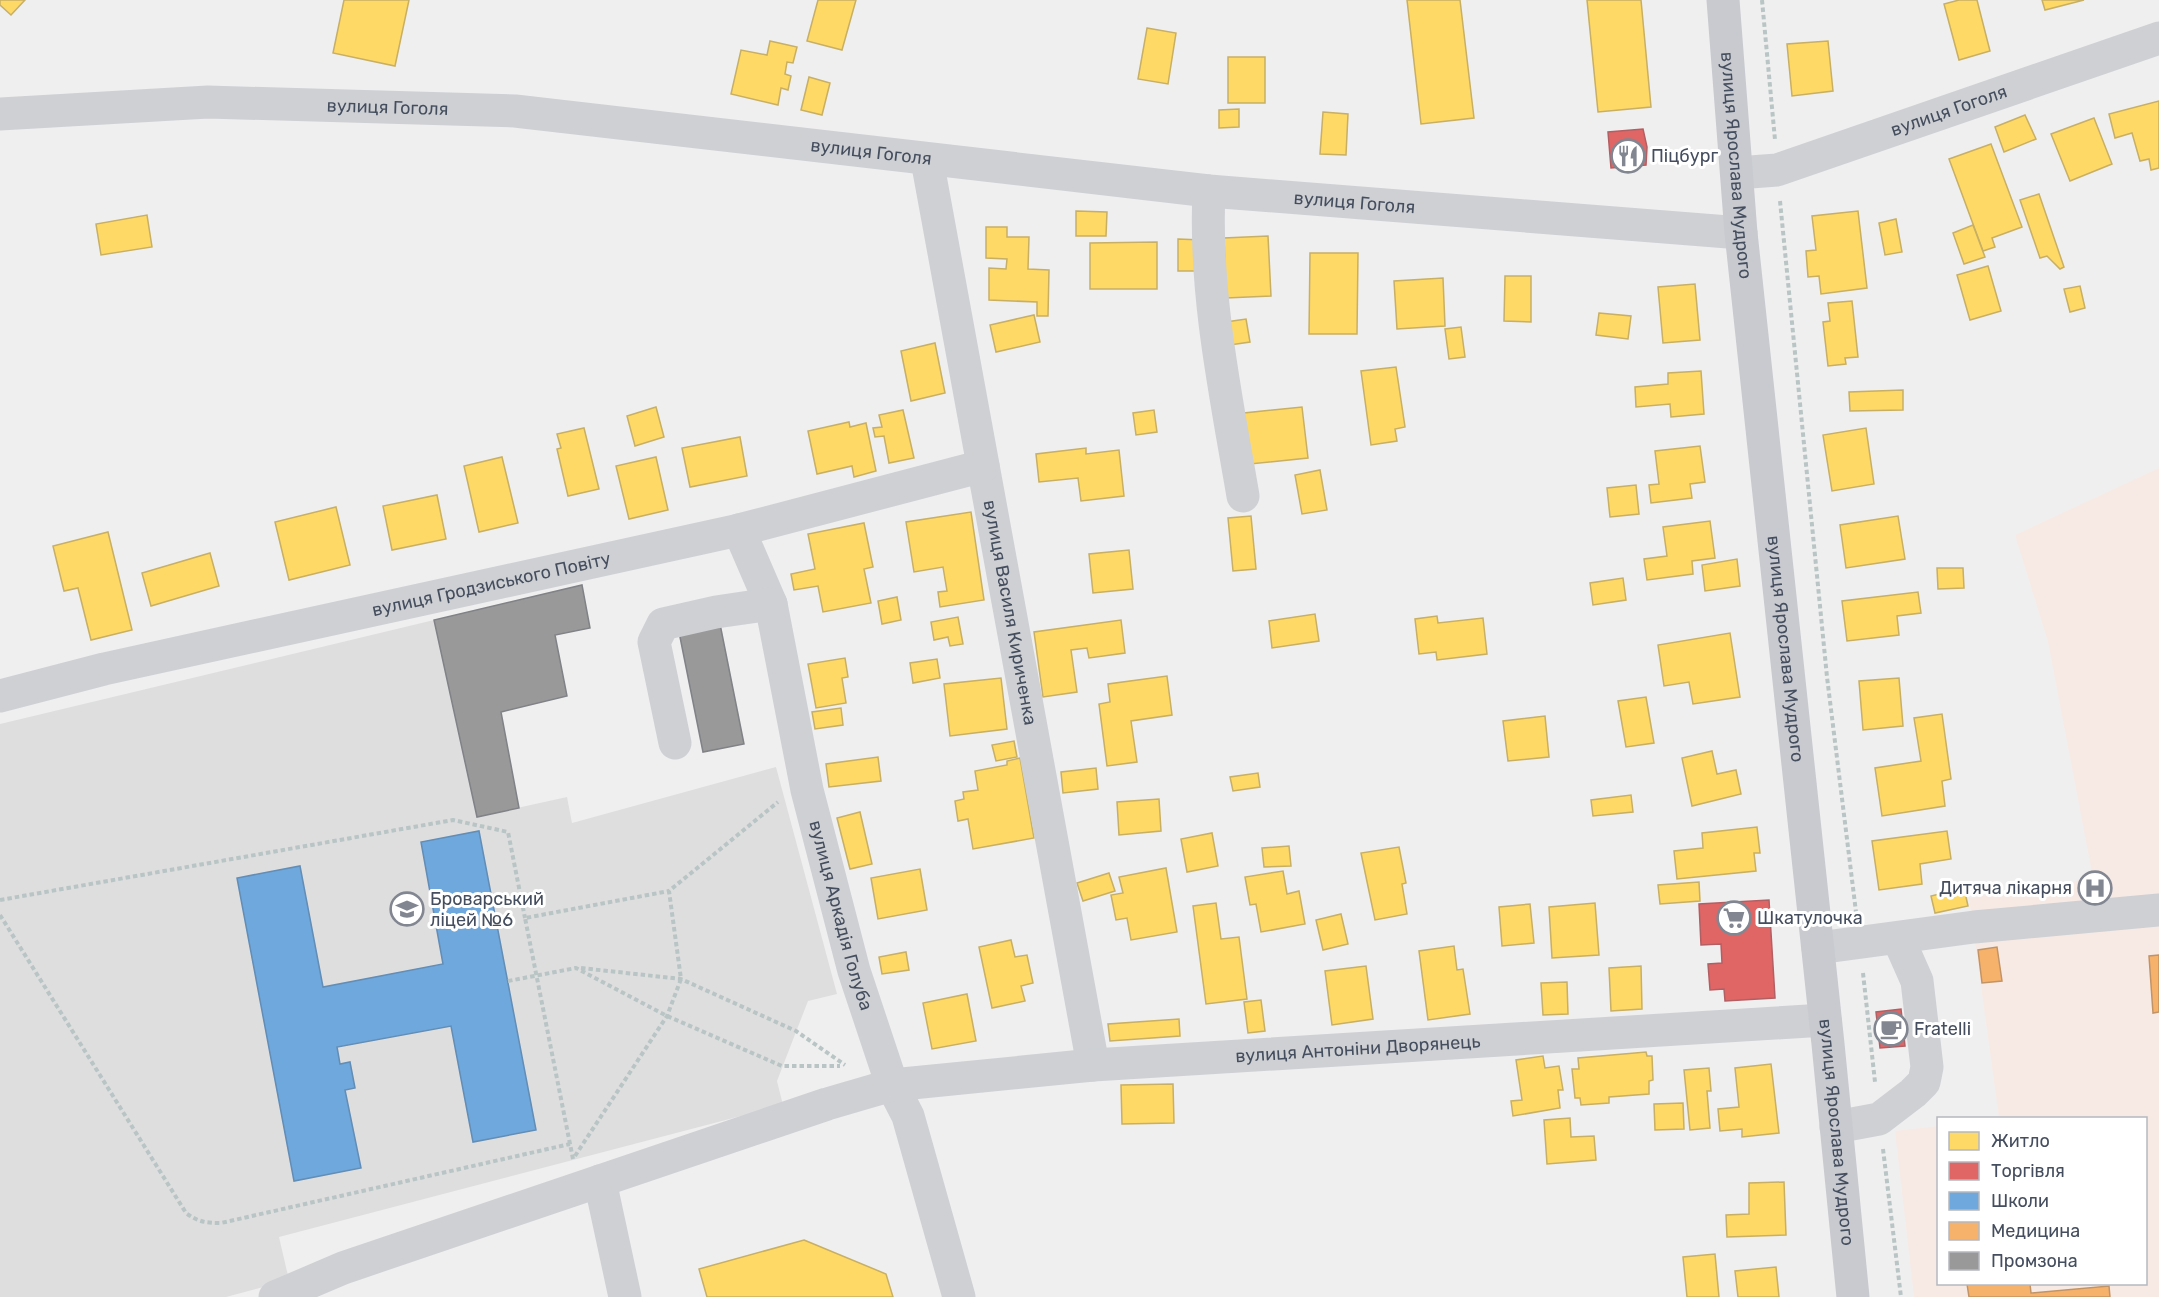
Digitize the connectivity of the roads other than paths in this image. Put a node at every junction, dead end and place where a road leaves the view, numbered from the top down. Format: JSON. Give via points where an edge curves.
{"nodes":[{"id":1,"x":1723,"y":0,"type":"edge"},
{"id":2,"x":2159,"y":38,"type":"edge"},
{"id":3,"x":0,"y":114,"type":"edge"},
{"id":4,"x":927,"y":160,"type":"junction"},
{"id":5,"x":1737,"y":173,"type":"junction"},
{"id":6,"x":1209,"y":191,"type":"junction"},
{"id":7,"x":1741,"y":233,"type":"junction"},
{"id":8,"x":983,"y":466,"type":"junction"},
{"id":9,"x":1243,"y":496,"type":"dead end"},
{"id":10,"x":739,"y":530,"type":"junction"},
{"id":11,"x":771,"y":604,"type":"junction"},
{"id":12,"x":0,"y":696,"type":"edge"},
{"id":13,"x":675,"y":743,"type":"dead end"},
{"id":14,"x":2159,"y":910,"type":"edge"},
{"id":15,"x":1898,"y":938,"type":"junction"},
{"id":16,"x":1818,"y":948,"type":"junction"},
{"id":17,"x":1825,"y":1020,"type":"junction"},
{"id":18,"x":1093,"y":1065,"type":"junction"},
{"id":19,"x":892,"y":1085,"type":"junction"},
{"id":20,"x":1836,"y":1127,"type":"junction"},
{"id":21,"x":584,"y":1176,"type":"junction"},
{"id":22,"x":275,"y":1297,"type":"edge"},
{"id":23,"x":625,"y":1297,"type":"edge"},
{"id":24,"x":959,"y":1297,"type":"edge"},
{"id":25,"x":1853,"y":1297,"type":"edge"}],
"edges":[{"from":1,"to":5,"type":"main road","name":"вулиця Ярослава Мудрого"},
{"from":2,"to":5,"type":"street","name":"вулиця Гоголя","via":[[1778,170]]},
{"from":3,"to":4,"type":"street","name":"вулиця Гоголя","via":[[208,102],[515,111]]},
{"from":4,"to":6,"type":"street","name":"вулиця Гоголя"},
{"from":4,"to":8,"type":"street","name":"вулиця Василя Кириченка"},
{"from":5,"to":7,"type":"main road","name":"вулиця Ярослава Мудрого"},
{"from":6,"to":7,"type":"street","name":"вулиця Гоголя"},
{"from":6,"to":9,"type":"street","via":[[1216,335]]},
{"from":7,"to":16,"type":"main road","name":"вулиця Ярослава Мудрого"},
{"from":8,"to":10,"type":"street","name":"вулиця Гродзиського Повіту"},
{"from":8,"to":18,"type":"street","name":"вулиця Василя Кириченка"},
{"from":10,"to":11,"type":"street","name":"вулиця Аркадія Голуба"},
{"from":10,"to":12,"type":"street","name":"вулиця Гродзиського Повіту","via":[[104,669]]},
{"from":11,"to":13,"type":"street","via":[[663,624],[654,642]]},
{"from":11,"to":19,"type":"street","name":"вулиця Аркадія Голуба","via":[[807,790],[854,971]]},
{"from":14,"to":15,"type":"street"},
{"from":15,"to":16,"type":"street"},
{"from":15,"to":20,"type":"street","via":[[1917,981],[1927,1067],[1924,1082],[1879,1119]]},
{"from":16,"to":17,"type":"main road","name":"вулиця Ярослава Мудрого"},
{"from":17,"to":18,"type":"street","name":"вулиця Антоніни Дворянець"},
{"from":17,"to":20,"type":"main road","name":"вулиця Ярослава Мудрого"},
{"from":18,"to":19,"type":"street","name":"вулиця Антоніни Дворянець"},
{"from":19,"to":21,"type":"street","name":"вулиця Антоніни Дворянець"},
{"from":19,"to":24,"type":"street","name":"вулиця Аркадія Голуба","via":[[908,1116]]},
{"from":20,"to":25,"type":"main road","name":"вулиця Ярослава Мудрого"},
{"from":21,"to":22,"type":"street","name":"вулиця Антоніни Дворянець"},
{"from":21,"to":23,"type":"street"}]}
